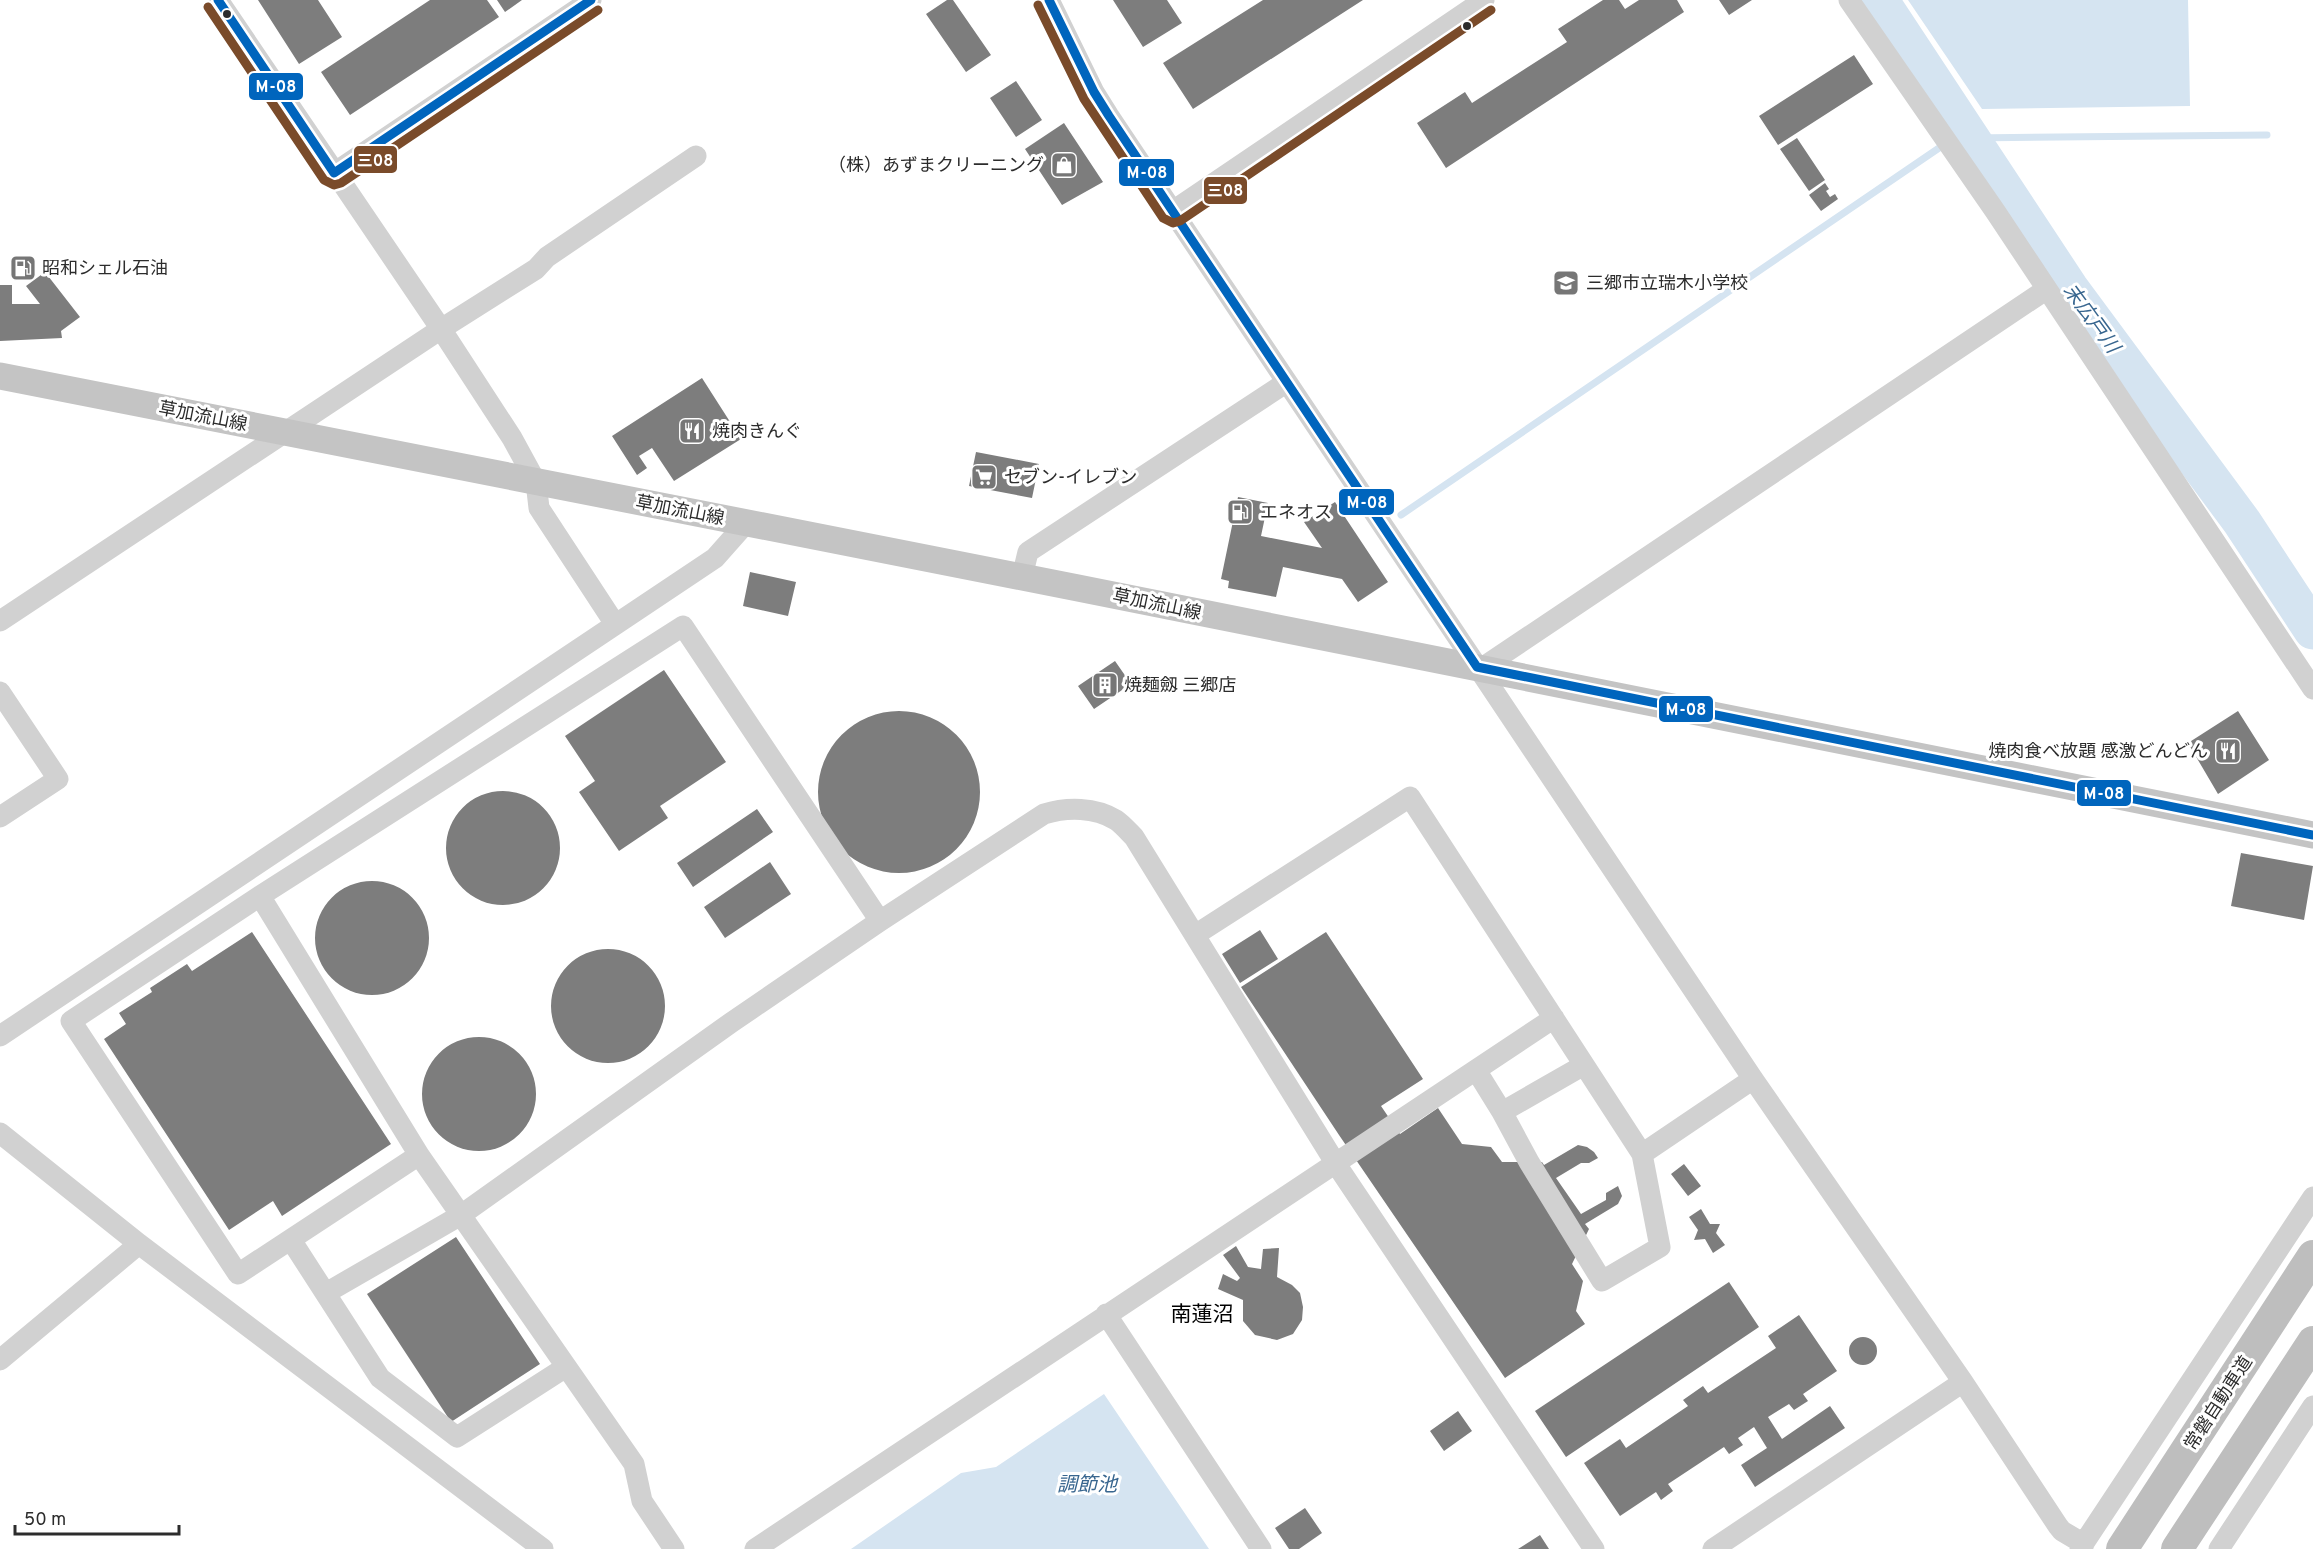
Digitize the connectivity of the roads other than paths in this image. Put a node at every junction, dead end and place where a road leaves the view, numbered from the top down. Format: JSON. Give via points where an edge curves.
{"nodes":[{"id":1,"x":218,"y":0,"type":"edge"},
{"id":2,"x":591,"y":0,"type":"edge"},
{"id":3,"x":1049,"y":0,"type":"edge"},
{"id":4,"x":1484,"y":0,"type":"edge"},
{"id":5,"x":1849,"y":0,"type":"edge"},
{"id":6,"x":696,"y":156,"type":"dead end"},
{"id":7,"x":334,"y":173,"type":"junction"},
{"id":8,"x":1173,"y":211,"type":"junction"},
{"id":9,"x":2047,"y":290,"type":"junction"},
{"id":10,"x":441,"y":328,"type":"junction"},
{"id":11,"x":0,"y":376,"type":"edge"},
{"id":12,"x":1287,"y":382,"type":"junction"},
{"id":13,"x":285,"y":433,"type":"junction"},
{"id":14,"x":536,"y":482,"type":"junction"},
{"id":15,"x":746,"y":523,"type":"junction"},
{"id":16,"x":1023,"y":577,"type":"junction"},
{"id":17,"x":0,"y":621,"type":"edge"},
{"id":18,"x":615,"y":624,"type":"junction"},
{"id":19,"x":1480,"y":668,"type":"junction"},
{"id":20,"x":2313,"y":689,"type":"edge"},
{"id":21,"x":0,"y":692,"type":"edge"},
{"id":22,"x":0,"y":818,"type":"edge"},
{"id":23,"x":2313,"y":835,"type":"edge"},
{"id":24,"x":260,"y":896,"type":"junction"},
{"id":25,"x":880,"y":921,"type":"junction"},
{"id":26,"x":1196,"y":935,"type":"junction"},
{"id":27,"x":1554,"y":1018,"type":"junction"},
{"id":28,"x":0,"y":1036,"type":"edge"},
{"id":29,"x":1584,"y":1065,"type":"junction"},
{"id":30,"x":1476,"y":1070,"type":"junction"},
{"id":31,"x":1753,"y":1079,"type":"junction"},
{"id":32,"x":1502,"y":1112,"type":"junction"},
{"id":33,"x":0,"y":1133,"type":"edge"},
{"id":34,"x":1642,"y":1154,"type":"junction"},
{"id":35,"x":419,"y":1155,"type":"junction"},
{"id":36,"x":1336,"y":1164,"type":"junction"},
{"id":37,"x":2313,"y":1197,"type":"edge"},
{"id":38,"x":462,"y":1215,"type":"junction"},
{"id":39,"x":291,"y":1240,"type":"junction"},
{"id":40,"x":140,"y":1244,"type":"junction"},
{"id":41,"x":2313,"y":1256,"type":"edge"},
{"id":42,"x":326,"y":1293,"type":"junction"},
{"id":43,"x":1106,"y":1314,"type":"junction"},
{"id":44,"x":2313,"y":1342,"type":"edge"},
{"id":45,"x":0,"y":1359,"type":"edge"},
{"id":46,"x":566,"y":1367,"type":"junction"},
{"id":47,"x":1963,"y":1382,"type":"junction"},
{"id":48,"x":2313,"y":1406,"type":"edge"},
{"id":49,"x":2082,"y":1546,"type":"edge"},
{"id":50,"x":543,"y":1549,"type":"edge"},
{"id":51,"x":674,"y":1549,"type":"edge"},
{"id":52,"x":756,"y":1549,"type":"edge"},
{"id":53,"x":1261,"y":1549,"type":"edge"},
{"id":54,"x":1594,"y":1549,"type":"edge"},
{"id":55,"x":1713,"y":1549,"type":"edge"},
{"id":56,"x":2122,"y":1549,"type":"edge"},
{"id":57,"x":2177,"y":1549,"type":"edge"},
{"id":58,"x":2219,"y":1549,"type":"edge"}],
"edges":[{"from":1,"to":7,"type":"street"},
{"from":2,"to":7,"type":"street"},
{"from":3,"to":8,"type":"street","via":[[1094,92]]},
{"from":4,"to":8,"type":"street"},
{"from":5,"to":9,"type":"street"},
{"from":6,"to":10,"type":"street","via":[[547,256],[536,269]]},
{"from":7,"to":10,"type":"street"},
{"from":8,"to":12,"type":"street"},
{"from":9,"to":19,"type":"street"},
{"from":9,"to":20,"type":"street"},
{"from":10,"to":13,"type":"street"},
{"from":10,"to":14,"type":"street"},
{"from":11,"to":13,"type":"main road","name":"草加流山線"},
{"from":12,"to":16,"type":"street","via":[[1028,552]]},
{"from":12,"to":19,"type":"street"},
{"from":13,"to":14,"type":"main road","name":"草加流山線"},
{"from":13,"to":17,"type":"street"},
{"from":14,"to":15,"type":"main road","name":"草加流山線"},
{"from":14,"to":18,"type":"street","via":[[539,508]]},
{"from":15,"to":16,"type":"main road","name":"草加流山線"},
{"from":15,"to":18,"type":"street","via":[[715,558]]},
{"from":16,"to":19,"type":"main road","name":"草加流山線"},
{"from":18,"to":28,"type":"street"},
{"from":19,"to":23,"type":"main road","name":"草加流山線"},
{"from":19,"to":31,"type":"street"},
{"from":21,"to":22,"type":"street","via":[[58,779]]},
{"from":24,"to":25,"type":"street","via":[[683,626]]},
{"from":24,"to":35,"type":"street"},
{"from":24,"to":39,"type":"street","via":[[71,1021],[238,1274]]},
{"from":25,"to":26,"type":"street","via":[[1044,814],[1070,809],[1116,820],[1134,837]]},
{"from":25,"to":38,"type":"street"},
{"from":26,"to":27,"type":"street","via":[[1410,797]]},
{"from":26,"to":36,"type":"street"},
{"from":27,"to":29,"type":"street"},
{"from":27,"to":30,"type":"street"},
{"from":29,"to":32,"type":"street"},
{"from":29,"to":34,"type":"street"},
{"from":30,"to":32,"type":"street"},
{"from":30,"to":36,"type":"street"},
{"from":31,"to":34,"type":"street"},
{"from":31,"to":47,"type":"street"},
{"from":32,"to":34,"type":"street","via":[[1602,1281],[1660,1247]]},
{"from":33,"to":40,"type":"street"},
{"from":35,"to":38,"type":"street"},
{"from":35,"to":39,"type":"street"},
{"from":36,"to":43,"type":"street"},
{"from":36,"to":54,"type":"street"},
{"from":37,"to":49,"type":"street"},
{"from":38,"to":42,"type":"street"},
{"from":38,"to":46,"type":"street"},
{"from":39,"to":42,"type":"street"},
{"from":40,"to":45,"type":"street"},
{"from":40,"to":50,"type":"street"},
{"from":41,"to":56,"type":"highway","name":"常磐自動車道"},
{"from":42,"to":46,"type":"street","via":[[380,1378],[457,1437]]},
{"from":43,"to":52,"type":"street"},
{"from":43,"to":53,"type":"street"},
{"from":44,"to":57,"type":"highway"},
{"from":46,"to":51,"type":"street","via":[[634,1464],[642,1502]]},
{"from":47,"to":49,"type":"street","via":[[2062,1532]]},
{"from":47,"to":55,"type":"street"},
{"from":48,"to":58,"type":"street"}]}
